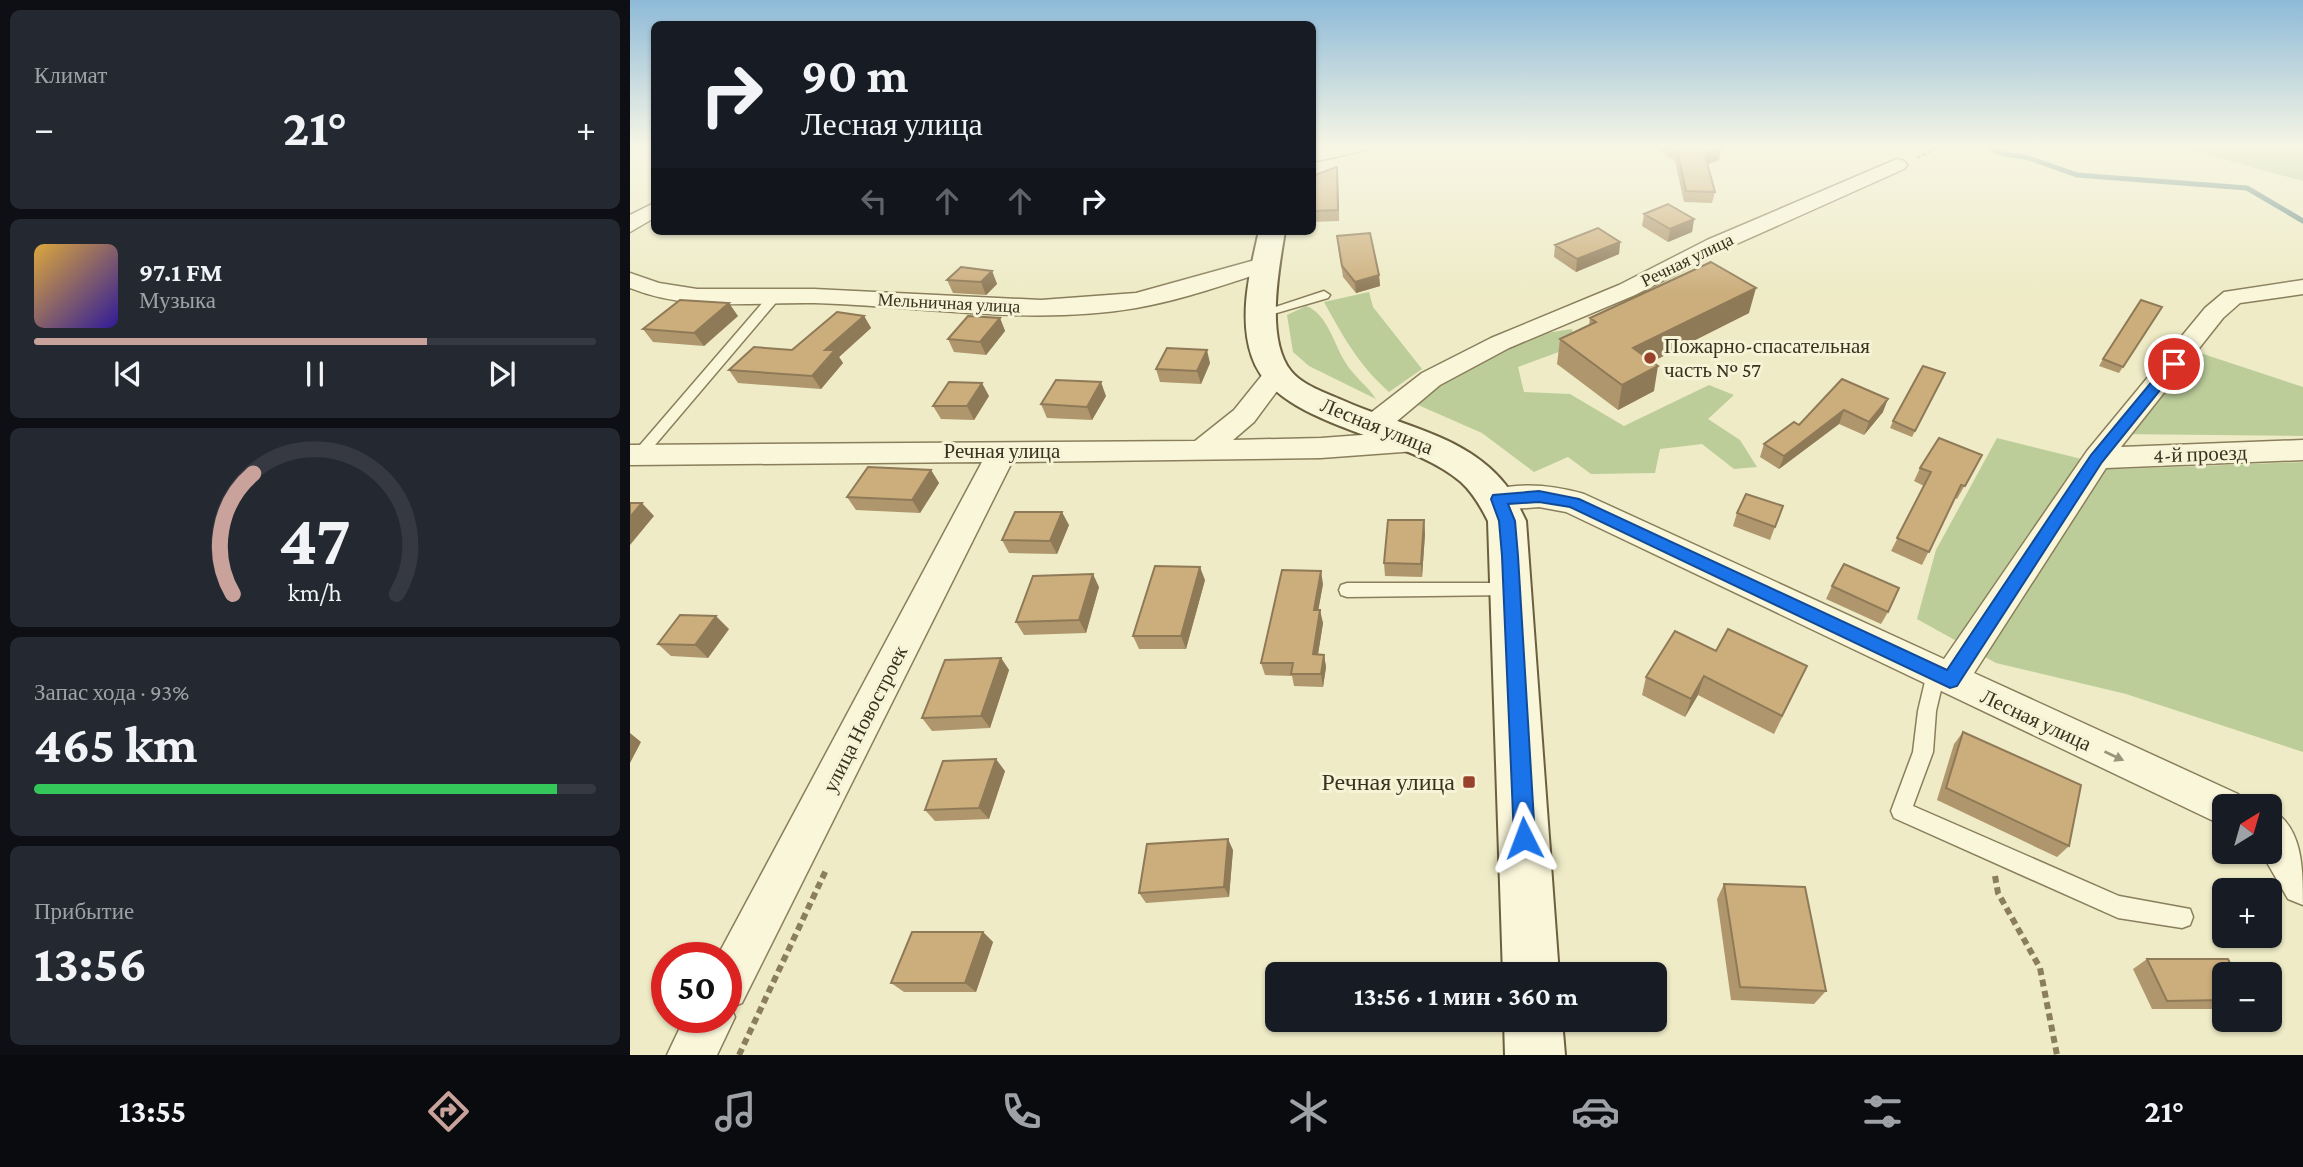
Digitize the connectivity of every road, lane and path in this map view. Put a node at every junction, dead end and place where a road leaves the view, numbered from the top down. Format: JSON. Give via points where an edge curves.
{"nodes":[{"id":1,"x":1828,"y":195,"type":"edge"},
{"id":2,"x":651,"y":211,"type":"edge"},
{"id":3,"x":630,"y":225,"type":"edge"},
{"id":4,"x":1271,"y":235,"type":"edge"},
{"id":5,"x":1266,"y":264,"type":"junction"},
{"id":6,"x":630,"y":280,"type":"edge"},
{"id":7,"x":2303,"y":287,"type":"edge"},
{"id":8,"x":1324,"y":295,"type":"dead end"},
{"id":9,"x":775,"y":296,"type":"junction"},
{"id":10,"x":1263,"y":313,"type":"junction"},
{"id":11,"x":1276,"y":375,"type":"junction"},
{"id":12,"x":1374,"y":425,"type":"junction"},
{"id":13,"x":1416,"y":441,"type":"junction"},
{"id":14,"x":2303,"y":450,"type":"edge"},
{"id":15,"x":1003,"y":451,"type":"junction"},
{"id":16,"x":1202,"y":451,"type":"junction"},
{"id":17,"x":634,"y":455,"type":"edge"},
{"id":18,"x":2097,"y":458,"type":"junction"},
{"id":19,"x":1505,"y":491,"type":"junction"},
{"id":20,"x":1511,"y":589,"type":"junction"},
{"id":21,"x":1347,"y":590,"type":"dead end"},
{"id":22,"x":1943,"y":677,"type":"junction"},
{"id":23,"x":2212,"y":801,"type":"edge"},
{"id":24,"x":2282,"y":834,"type":"edge"},
{"id":25,"x":2303,"y":844,"type":"edge"},
{"id":26,"x":2282,"y":849,"type":"edge"},
{"id":27,"x":1992,"y":851,"type":"junction"},
{"id":28,"x":2303,"y":884,"type":"edge"},
{"id":29,"x":2182,"y":916,"type":"dead end"},
{"id":30,"x":742,"y":956,"type":"edge"},
{"id":31,"x":1530,"y":962,"type":"edge"},
{"id":32,"x":1534,"y":1032,"type":"edge"},
{"id":33,"x":703,"y":1033,"type":"edge"},
{"id":34,"x":691,"y":1055,"type":"edge"},
{"id":35,"x":1535,"y":1055,"type":"edge"},
{"id":36,"x":2057,"y":1055,"type":"edge"}],
"edges":[{"from":1,"to":12,"type":"street","name":"Речная улица","via":[[1628,290],[1500,343],[1431,379]]},
{"from":2,"to":3,"type":"street"},
{"from":4,"to":5,"type":"main road"},
{"from":5,"to":9,"type":"street","name":"Мельничная улица","via":[[1119,303],[984,308],[891,299]]},
{"from":5,"to":10,"type":"main road"},
{"from":6,"to":9,"type":"street","name":"Мельничная улица","via":[[650,290],[712,298]]},
{"from":7,"to":18,"type":"street","via":[[2233,297],[2214,313]]},
{"from":8,"to":10,"type":"lane"},
{"from":9,"to":17,"type":"lane"},
{"from":10,"to":11,"type":"main road","via":[[1263,334]]},
{"from":11,"to":12,"type":"main road","name":"Лесная улица","via":[[1333,411]]},
{"from":11,"to":16,"type":"street","via":[[1244,416]]},
{"from":12,"to":13,"type":"main road","name":"Лесная улица"},
{"from":13,"to":16,"type":"street","name":"Речная улица"},
{"from":13,"to":19,"type":"main road","name":"Лесная улица","via":[[1450,456]]},
{"from":14,"to":18,"type":"street","name":"4-й проезд"},
{"from":15,"to":16,"type":"street","name":"Речная улица"},
{"from":15,"to":17,"type":"street","name":"Речная улица"},
{"from":15,"to":30,"type":"street","name":"улица Новостроек"},
{"from":18,"to":22,"type":"street"},
{"from":19,"to":20,"type":"main road"},
{"from":19,"to":22,"type":"street","name":"Лесная улица","via":[[1573,502]]},
{"from":20,"to":21,"type":"lane"},
{"from":20,"to":31,"type":"main road"},
{"from":22,"to":23,"type":"street","name":"Лесная улица","one_way":true},
{"from":22,"to":27,"type":"lane","via":[[1927,711],[1923,752],[1901,811]]},
{"from":24,"to":25,"type":"street"},
{"from":26,"to":28,"type":"street"},
{"from":27,"to":29,"type":"lane","via":[[2118,907]]},
{"from":27,"to":36,"type":"path","via":[[1998,893],[2040,968]]},
{"from":32,"to":35,"type":"main road"},
{"from":33,"to":34,"type":"street"}]}
